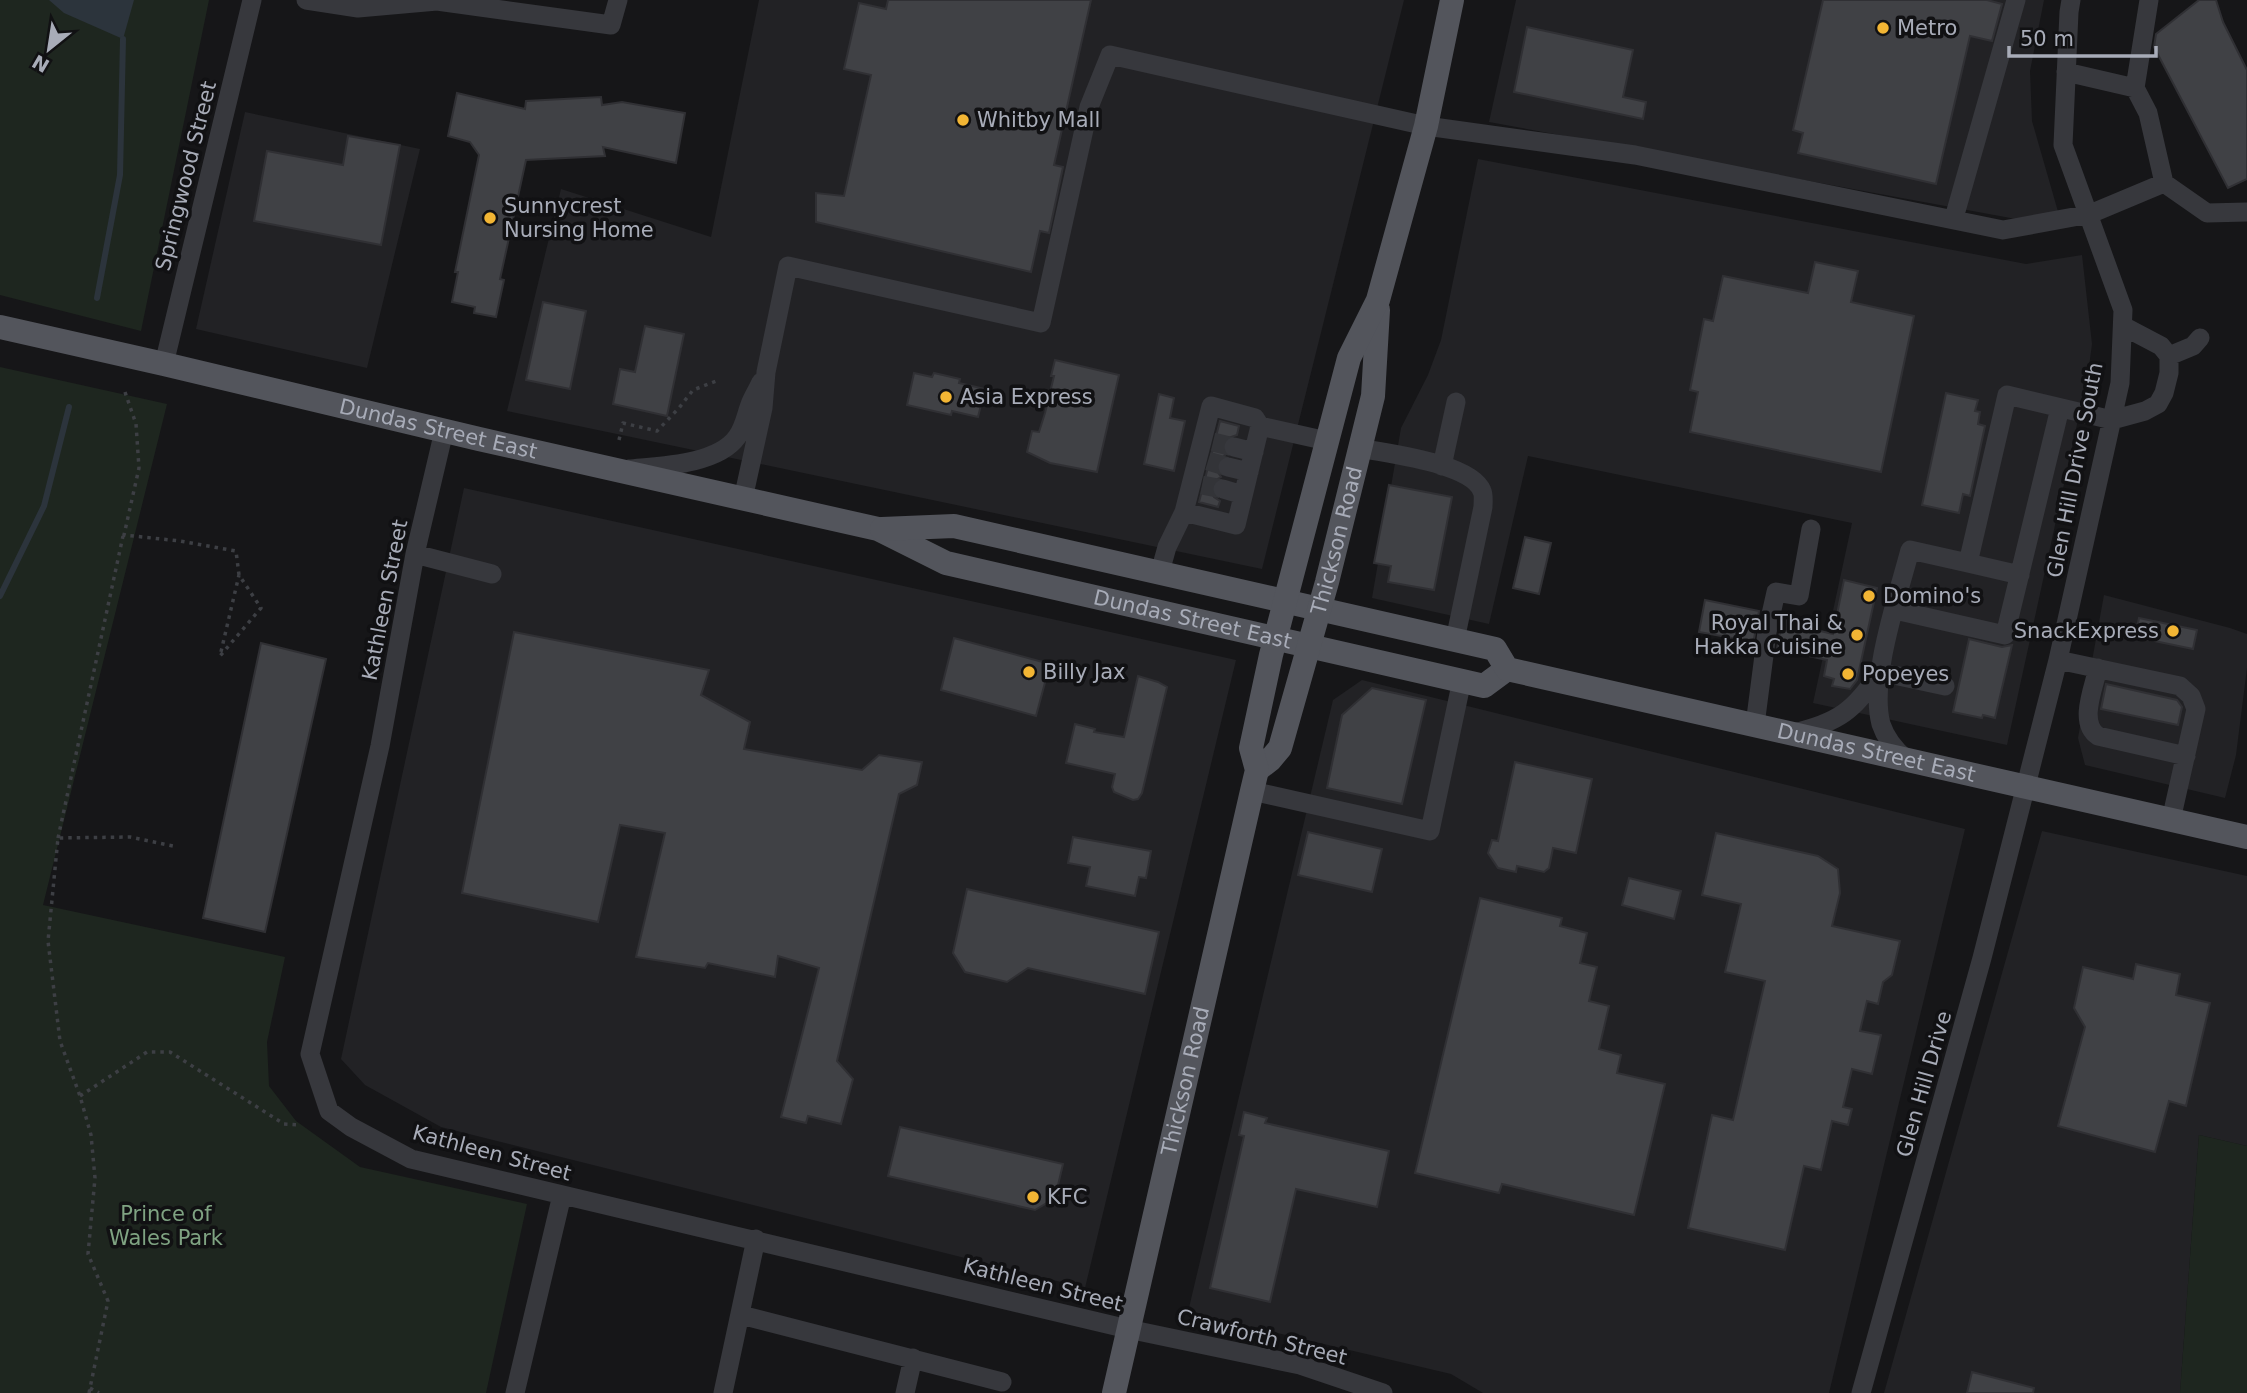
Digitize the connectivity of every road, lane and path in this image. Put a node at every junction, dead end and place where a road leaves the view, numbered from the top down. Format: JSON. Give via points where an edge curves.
{"nodes":[{"id":1,"x":252,"y":0,"type":"edge"},
{"id":2,"x":306,"y":0,"type":"edge"},
{"id":3,"x":618,"y":0,"type":"edge"},
{"id":4,"x":1452,"y":0,"type":"edge"},
{"id":5,"x":2016,"y":0,"type":"edge"},
{"id":6,"x":2071,"y":0,"type":"edge"},
{"id":7,"x":2149,"y":0,"type":"edge"},
{"id":8,"x":2066,"y":72,"type":"junction"},
{"id":9,"x":2135,"y":88,"type":"junction"},
{"id":10,"x":1426,"y":126,"type":"junction"},
{"id":11,"x":2164,"y":183,"type":"junction"},
{"id":12,"x":2247,"y":212,"type":"edge"},
{"id":13,"x":2090,"y":214,"type":"junction"},
{"id":14,"x":1954,"y":218,"type":"junction"},
{"id":15,"x":1378,"y":300,"type":"junction"},
{"id":16,"x":2123,"y":326,"type":"junction"},
{"id":17,"x":0,"y":327,"type":"edge"},
{"id":18,"x":2200,"y":338,"type":"dead end"},
{"id":19,"x":2169,"y":356,"type":"junction"},
{"id":20,"x":164,"y":363,"type":"junction"},
{"id":21,"x":766,"y":372,"type":"junction"},
{"id":22,"x":719,"y":380,"type":"dead end"},
{"id":23,"x":125,"y":392,"type":"dead end"},
{"id":24,"x":1457,"y":402,"type":"dead end"},
{"id":25,"x":2060,"y":408,"type":"junction"},
{"id":26,"x":2112,"y":420,"type":"junction"},
{"id":27,"x":1260,"y":426,"type":"junction"},
{"id":28,"x":444,"y":430,"type":"junction"},
{"id":29,"x":619,"y":440,"type":"dead end"},
{"id":30,"x":1327,"y":441,"type":"junction"},
{"id":31,"x":1234,"y":447,"type":"tunnel mouth"},
{"id":32,"x":1360,"y":448,"type":"junction"},
{"id":33,"x":1254,"y":452,"type":"junction"},
{"id":34,"x":1228,"y":467,"type":"tunnel mouth"},
{"id":35,"x":1442,"y":467,"type":"junction"},
{"id":36,"x":618,"y":470,"type":"junction"},
{"id":37,"x":1249,"y":472,"type":"junction"},
{"id":38,"x":1223,"y":489,"type":"tunnel mouth"},
{"id":39,"x":1243,"y":495,"type":"junction"},
{"id":40,"x":743,"y":499,"type":"junction"},
{"id":41,"x":1184,"y":512,"type":"junction"},
{"id":42,"x":1811,"y":529,"type":"dead end"},
{"id":43,"x":878,"y":530,"type":"junction"},
{"id":44,"x":124,"y":535,"type":"junction"},
{"id":45,"x":415,"y":554,"type":"junction"},
{"id":46,"x":1968,"y":563,"type":"junction"},
{"id":47,"x":1160,"y":572,"type":"junction"},
{"id":48,"x":492,"y":574,"type":"dead end"},
{"id":49,"x":239,"y":575,"type":"junction"},
{"id":50,"x":2020,"y":575,"type":"junction"},
{"id":51,"x":1286,"y":601,"type":"junction"},
{"id":52,"x":1319,"y":610,"type":"junction"},
{"id":53,"x":1895,"y":610,"type":"junction"},
{"id":54,"x":1276,"y":637,"type":"junction"},
{"id":55,"x":1455,"y":640,"type":"junction"},
{"id":56,"x":1309,"y":644,"type":"junction"},
{"id":57,"x":2058,"y":660,"type":"junction"},
{"id":58,"x":2098,"y":668,"type":"junction"},
{"id":59,"x":1507,"y":669,"type":"junction"},
{"id":60,"x":1880,"y":671,"type":"junction"},
{"id":61,"x":1462,"y":680,"type":"junction"},
{"id":62,"x":1945,"y":686,"type":"dead end"},
{"id":63,"x":1755,"y":725,"type":"junction"},
{"id":64,"x":1791,"y":733,"type":"junction"},
{"id":65,"x":2186,"y":756,"type":"junction"},
{"id":66,"x":1906,"y":759,"type":"junction"},
{"id":67,"x":1255,"y":781,"type":"junction"},
{"id":68,"x":2026,"y":786,"type":"junction"},
{"id":69,"x":2171,"y":820,"type":"junction"},
{"id":70,"x":2247,"y":837,"type":"edge"},
{"id":71,"x":58,"y":838,"type":"junction"},
{"id":72,"x":173,"y":846,"type":"dead end"},
{"id":73,"x":80,"y":1096,"type":"junction"},
{"id":74,"x":301,"y":1125,"type":"dead end"},
{"id":75,"x":562,"y":1195,"type":"junction"},
{"id":76,"x":756,"y":1239,"type":"junction"},
{"id":77,"x":741,"y":1315,"type":"junction"},
{"id":78,"x":1128,"y":1329,"type":"junction"},
{"id":79,"x":913,"y":1359,"type":"junction"},
{"id":80,"x":1002,"y":1382,"type":"dead end"},
{"id":81,"x":89,"y":1391,"type":"edge"},
{"id":82,"x":99,"y":1393,"type":"edge"},
{"id":83,"x":515,"y":1393,"type":"edge"},
{"id":84,"x":723,"y":1393,"type":"edge"},
{"id":85,"x":905,"y":1393,"type":"edge"},
{"id":86,"x":1114,"y":1393,"type":"edge"},
{"id":87,"x":1383,"y":1393,"type":"edge"},
{"id":88,"x":1861,"y":1393,"type":"edge"}],
"edges":[{"from":1,"to":20,"type":"street","name":"Springwood Street"},
{"from":2,"to":3,"type":"street","via":[[358,8],[437,1],[611,25]]},
{"from":4,"to":10,"type":"main road","name":"Thickson Road"},
{"from":5,"to":14,"type":"street"},
{"from":6,"to":8,"type":"street","name":"Glen Hill Drive South"},
{"from":7,"to":9,"type":"street"},
{"from":8,"to":9,"type":"street"},
{"from":8,"to":13,"type":"street","name":"Glen Hill Drive South","via":[[2063,145]]},
{"from":9,"to":11,"type":"street","via":[[2148,113]]},
{"from":10,"to":14,"type":"street","via":[[1635,155]]},
{"from":10,"to":15,"type":"main road","name":"Thickson Road"},
{"from":10,"to":21,"type":"street","via":[[1110,55],[1090,107],[1041,323],[788,266]]},
{"from":11,"to":12,"type":"street","via":[[2207,213]]},
{"from":11,"to":13,"type":"street"},
{"from":13,"to":14,"type":"street","via":[[2003,230]]},
{"from":13,"to":16,"type":"street","name":"Glen Hill Drive South","via":[[2123,310]]},
{"from":15,"to":30,"type":"main road","name":"Thickson Road","via":[[1349,358]]},
{"from":15,"to":32,"type":"main road","name":"Thickson Road","via":[[1373,397]]},
{"from":16,"to":19,"type":"street","via":[[2161,346]]},
{"from":16,"to":26,"type":"street","name":"Glen Hill Drive South","via":[[2120,383]]},
{"from":17,"to":20,"type":"main road","name":"Dundas Street East"},
{"from":18,"to":19,"type":"street"},
{"from":19,"to":26,"type":"street","via":[[2169,373],[2158,404]]},
{"from":20,"to":28,"type":"main road","name":"Dundas Street East"},
{"from":21,"to":36,"type":"street","via":[[743,427],[728,447],[678,463]]},
{"from":21,"to":40,"type":"street"},
{"from":22,"to":29,"type":"path","via":[[693,390],[657,431],[622,423]]},
{"from":23,"to":44,"type":"path","via":[[136,425],[139,468]]},
{"from":24,"to":35,"type":"street"},
{"from":25,"to":26,"type":"street"},
{"from":25,"to":46,"type":"street","via":[[2007,395]]},
{"from":25,"to":50,"type":"street"},
{"from":26,"to":57,"type":"street","name":"Glen Hill Drive South"},
{"from":27,"to":30,"type":"street"},
{"from":27,"to":33,"type":"street"},
{"from":27,"to":41,"type":"street","via":[[1255,418],[1211,406],[1197,483]]},
{"from":28,"to":36,"type":"main road","name":"Dundas Street East"},
{"from":28,"to":45,"type":"street","name":"Kathleen Street"},
{"from":30,"to":51,"type":"main road","name":"Thickson Road"},
{"from":31,"to":33,"type":"street"},
{"from":32,"to":35,"type":"street"},
{"from":32,"to":52,"type":"main road","name":"Thickson Road"},
{"from":33,"to":37,"type":"street"},
{"from":34,"to":37,"type":"street"},
{"from":35,"to":55,"type":"street","via":[[1469,477],[1482,491],[1483,507]]},
{"from":36,"to":40,"type":"main road","name":"Dundas Street East"},
{"from":37,"to":39,"type":"street"},
{"from":38,"to":39,"type":"street"},
{"from":39,"to":41,"type":"street","via":[[1236,525]]},
{"from":40,"to":43,"type":"main road","name":"Dundas Street East"},
{"from":41,"to":47,"type":"street"},
{"from":42,"to":63,"type":"street","via":[[1799,596],[1776,592]]},
{"from":43,"to":47,"type":"main road","name":"Dundas Street East","via":[[954,526]]},
{"from":43,"to":54,"type":"main road","name":"Dundas Street East","via":[[946,562]]},
{"from":44,"to":49,"type":"path","via":[[236,551]]},
{"from":44,"to":71,"type":"path"},
{"from":45,"to":48,"type":"street"},
{"from":45,"to":75,"type":"street","name":"Kathleen Street","via":[[380,746],[310,1054],[328,1111],[351,1127],[411,1159]]},
{"from":46,"to":50,"type":"street"},
{"from":46,"to":53,"type":"street","via":[[1910,550]]},
{"from":47,"to":51,"type":"main road","name":"Dundas Street East"},
{"from":49,"to":49,"type":"path","via":[[232,599],[220,656],[261,608]]},
{"from":50,"to":53,"type":"street","via":[[2006,635]]},
{"from":51,"to":52,"type":"main road","name":"Dundas Street East"},
{"from":51,"to":54,"type":"main road","name":"Thickson Road"},
{"from":52,"to":55,"type":"main road","name":"Dundas Street East"},
{"from":52,"to":56,"type":"main road","name":"Thickson Road"},
{"from":53,"to":60,"type":"street"},
{"from":54,"to":56,"type":"main road","name":"Dundas Street East"},
{"from":54,"to":67,"type":"main road","name":"Thickson Road","via":[[1251,748]]},
{"from":55,"to":59,"type":"main road","name":"Dundas Street East","via":[[1494,649]]},
{"from":56,"to":61,"type":"main road","name":"Dundas Street East"},
{"from":56,"to":67,"type":"main road","name":"Thickson Road","via":[[1280,748]]},
{"from":57,"to":58,"type":"street"},
{"from":57,"to":68,"type":"street","name":"Glen Hill Drive South"},
{"from":58,"to":65,"type":"street","via":[[2179,686],[2191,696],[2196,709]]},
{"from":58,"to":65,"type":"street","via":[[2087,719],[2092,732]]},
{"from":59,"to":61,"type":"main road","name":"Dundas Street East","via":[[1484,686]]},
{"from":59,"to":63,"type":"main road","name":"Dundas Street East"},
{"from":60,"to":62,"type":"street"},
{"from":60,"to":64,"type":"street","via":[[1852,708],[1817,728]]},
{"from":60,"to":66,"type":"street","via":[[1881,725],[1894,749]]},
{"from":61,"to":67,"type":"street","via":[[1430,831]]},
{"from":63,"to":64,"type":"main road","name":"Dundas Street East"},
{"from":64,"to":66,"type":"main road","name":"Dundas Street East"},
{"from":65,"to":69,"type":"street"},
{"from":66,"to":68,"type":"main road","name":"Dundas Street East"},
{"from":67,"to":78,"type":"main road","name":"Thickson Road"},
{"from":68,"to":69,"type":"main road","name":"Dundas Street East"},
{"from":68,"to":88,"type":"street","name":"Glen Hill Drive"},
{"from":69,"to":70,"type":"main road","name":"Dundas Street East"},
{"from":71,"to":72,"type":"path","via":[[130,838]]},
{"from":71,"to":73,"type":"path","via":[[48,941],[60,1041]]},
{"from":73,"to":74,"type":"path","via":[[147,1052],[170,1052],[285,1124]]},
{"from":73,"to":81,"type":"path","via":[[91,1135],[95,1178],[89,1254],[108,1301]]},
{"from":75,"to":76,"type":"street","name":"Kathleen Street"},
{"from":75,"to":83,"type":"street"},
{"from":76,"to":77,"type":"street"},
{"from":76,"to":78,"type":"street","name":"Kathleen Street"},
{"from":77,"to":79,"type":"street"},
{"from":77,"to":84,"type":"street"},
{"from":78,"to":86,"type":"main road","name":"Thickson Road"},
{"from":78,"to":87,"type":"street","name":"Crawforth Street","via":[[1300,1365]]},
{"from":79,"to":80,"type":"street"},
{"from":79,"to":85,"type":"street"},
{"from":81,"to":82,"type":"path"}]}
